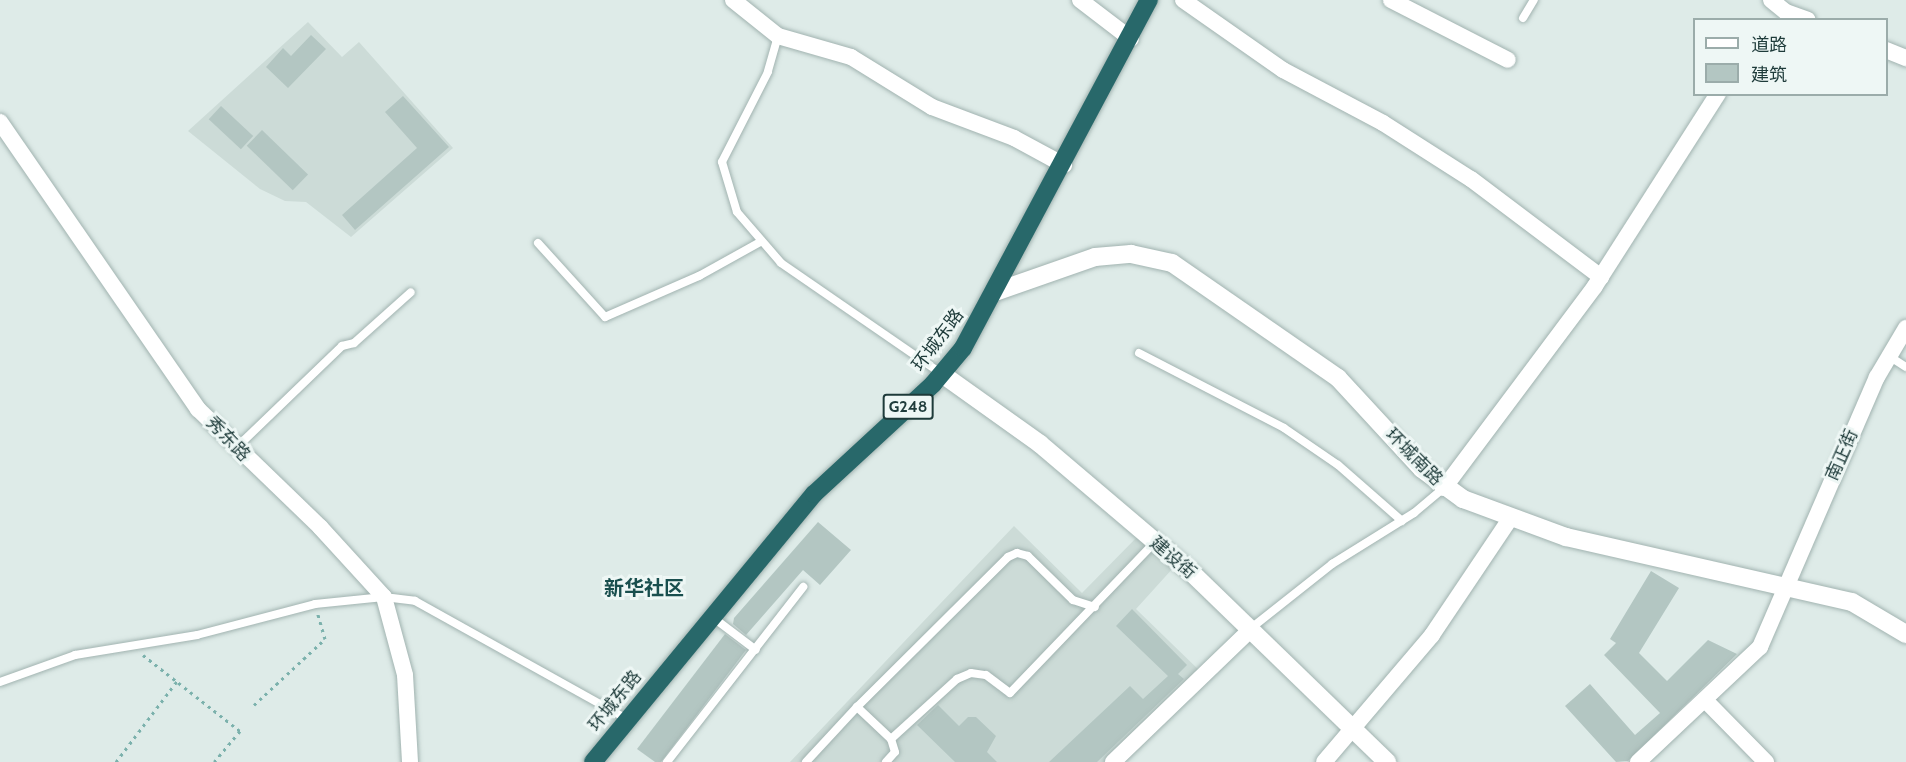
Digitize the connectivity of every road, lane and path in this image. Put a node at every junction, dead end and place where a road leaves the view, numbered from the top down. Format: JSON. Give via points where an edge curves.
{"nodes":[{"id":1,"x":733,"y":0,"type":"edge"},
{"id":2,"x":1080,"y":0,"type":"edge"},
{"id":3,"x":1149,"y":0,"type":"edge"},
{"id":4,"x":1183,"y":0,"type":"edge"},
{"id":5,"x":1391,"y":0,"type":"edge"},
{"id":6,"x":1534,"y":0,"type":"edge"},
{"id":7,"x":1774,"y":9,"type":"edge"},
{"id":8,"x":1523,"y":18,"type":"dead end"},
{"id":9,"x":1802,"y":18,"type":"edge"},
{"id":10,"x":778,"y":36,"type":"junction"},
{"id":11,"x":1131,"y":39,"type":"junction"},
{"id":12,"x":1888,"y":50,"type":"edge"},
{"id":13,"x":1906,"y":58,"type":"edge"},
{"id":14,"x":1508,"y":60,"type":"dead end"},
{"id":15,"x":1717,"y":96,"type":"edge"},
{"id":16,"x":0,"y":122,"type":"edge"},
{"id":17,"x":1064,"y":165,"type":"junction"},
{"id":18,"x":760,"y":242,"type":"junction"},
{"id":19,"x":538,"y":243,"type":"dead end"},
{"id":20,"x":1601,"y":277,"type":"junction"},
{"id":21,"x":411,"y":292,"type":"dead end"},
{"id":22,"x":995,"y":292,"type":"junction"},
{"id":23,"x":1906,"y":328,"type":"edge"},
{"id":24,"x":1139,"y":353,"type":"dead end"},
{"id":25,"x":1888,"y":356,"type":"junction"},
{"id":26,"x":1906,"y":367,"type":"edge"},
{"id":27,"x":942,"y":374,"type":"junction"},
{"id":28,"x":236,"y":448,"type":"junction"},
{"id":29,"x":1444,"y":488,"type":"junction"},
{"id":30,"x":1510,"y":519,"type":"junction"},
{"id":31,"x":1402,"y":521,"type":"junction"},
{"id":32,"x":1155,"y":542,"type":"junction"},
{"id":33,"x":1785,"y":586,"type":"junction"},
{"id":34,"x":803,"y":587,"type":"dead end"},
{"id":35,"x":384,"y":597,"type":"junction"},
{"id":36,"x":315,"y":604,"type":"junction"},
{"id":37,"x":1095,"y":607,"type":"junction"},
{"id":38,"x":711,"y":616,"type":"junction"},
{"id":39,"x":1250,"y":630,"type":"junction"},
{"id":40,"x":1906,"y":634,"type":"edge"},
{"id":41,"x":133,"y":645,"type":"junction"},
{"id":42,"x":756,"y":650,"type":"junction"},
{"id":43,"x":177,"y":681,"type":"junction"},
{"id":44,"x":0,"y":682,"type":"edge"},
{"id":45,"x":1706,"y":701,"type":"junction"},
{"id":46,"x":255,"y":705,"type":"dead end"},
{"id":47,"x":857,"y":707,"type":"junction"},
{"id":48,"x":627,"y":719,"type":"junction"},
{"id":49,"x":1354,"y":730,"type":"junction"},
{"id":50,"x":891,"y":740,"type":"junction"},
{"id":51,"x":116,"y":762,"type":"edge"},
{"id":52,"x":214,"y":762,"type":"edge"},
{"id":53,"x":410,"y":762,"type":"edge"},
{"id":54,"x":593,"y":762,"type":"edge"},
{"id":55,"x":667,"y":762,"type":"edge"},
{"id":56,"x":806,"y":762,"type":"edge"},
{"id":57,"x":886,"y":762,"type":"edge"},
{"id":58,"x":1113,"y":762,"type":"edge"},
{"id":59,"x":1324,"y":762,"type":"edge"},
{"id":60,"x":1387,"y":762,"type":"edge"},
{"id":61,"x":1638,"y":762,"type":"edge"},
{"id":62,"x":1766,"y":762,"type":"edge"}],
"edges":[{"from":1,"to":10,"type":"street"},
{"from":2,"to":11,"type":"street"},
{"from":3,"to":11,"type":"highway","name":"环城东路","number":"G248"},
{"from":4,"to":20,"type":"street","via":[[1283,70],[1383,123],[1471,179],[1560,251]]},
{"from":5,"to":14,"type":"street"},
{"from":6,"to":8,"type":"lane"},
{"from":7,"to":9,"type":"street"},
{"from":10,"to":17,"type":"street","via":[[851,57],[926,104],[1014,138]]},
{"from":10,"to":18,"type":"lane","via":[[768,72],[721,169],[737,212]]},
{"from":11,"to":17,"type":"highway","name":"环城东路","number":"G248"},
{"from":12,"to":13,"type":"street"},
{"from":15,"to":20,"type":"street"},
{"from":16,"to":28,"type":"street","name":"秀东路","via":[[178,383]]},
{"from":17,"to":22,"type":"highway","name":"环城东路","number":"G248"},
{"from":18,"to":19,"type":"lane","via":[[699,276],[605,317]]},
{"from":18,"to":27,"type":"lane","via":[[781,263]]},
{"from":20,"to":29,"type":"street"},
{"from":21,"to":28,"type":"lane","via":[[354,343],[342,346]]},
{"from":22,"to":27,"type":"highway","name":"环城东路","number":"G248"},
{"from":22,"to":29,"type":"street","name":"环城南路","via":[[1095,257],[1131,254],[1172,263],[1338,378]]},
{"from":23,"to":25,"type":"street","name":"南正街"},
{"from":24,"to":31,"type":"lane","via":[[1284,428],[1338,465]]},
{"from":25,"to":26,"type":"lane"},
{"from":25,"to":33,"type":"street","name":"南正街"},
{"from":27,"to":32,"type":"street","name":"建设街","via":[[1040,444]]},
{"from":27,"to":38,"type":"highway","name":"环城东路","number":"G248","via":[[814,494]]},
{"from":28,"to":35,"type":"street","name":"秀东路","via":[[320,527]]},
{"from":29,"to":30,"type":"street","name":"环城南路"},
{"from":29,"to":31,"type":"lane"},
{"from":30,"to":33,"type":"street","name":"环城南路","via":[[1566,537]]},
{"from":30,"to":49,"type":"street","via":[[1432,635]]},
{"from":31,"to":39,"type":"lane","via":[[1332,564]]},
{"from":32,"to":37,"type":"lane"},
{"from":32,"to":39,"type":"street","name":"建设街"},
{"from":33,"to":40,"type":"street","name":"环城南路","via":[[1852,602]]},
{"from":33,"to":45,"type":"street","name":"南正街","via":[[1774,624],[1760,647]]},
{"from":34,"to":42,"type":"lane"},
{"from":35,"to":36,"type":"lane"},
{"from":35,"to":48,"type":"lane","via":[[415,601]]},
{"from":35,"to":53,"type":"street","name":"秀东路","via":[[405,675]]},
{"from":36,"to":41,"type":"lane","via":[[197,635]]},
{"from":36,"to":46,"type":"path","via":[[325,639]]},
{"from":37,"to":47,"type":"lane","via":[[1072,600],[1028,556],[1011,554]]},
{"from":37,"to":50,"type":"lane","via":[[1010,693],[986,675],[971,673],[957,679]]},
{"from":38,"to":42,"type":"lane"},
{"from":38,"to":48,"type":"highway","name":"环城东路","number":"G248"},
{"from":39,"to":49,"type":"street","name":"建设街"},
{"from":39,"to":58,"type":"street"},
{"from":41,"to":43,"type":"path"},
{"from":41,"to":44,"type":"lane","via":[[75,655]]},
{"from":42,"to":55,"type":"lane"},
{"from":43,"to":51,"type":"path"},
{"from":43,"to":52,"type":"path","via":[[240,731]]},
{"from":45,"to":61,"type":"street","name":"南正街"},
{"from":45,"to":62,"type":"street"},
{"from":47,"to":50,"type":"lane"},
{"from":47,"to":56,"type":"lane"},
{"from":48,"to":54,"type":"highway","name":"环城东路","number":"G248"},
{"from":49,"to":59,"type":"street"},
{"from":49,"to":60,"type":"street","name":"建设街"},
{"from":50,"to":57,"type":"lane","via":[[895,753]]}]}
